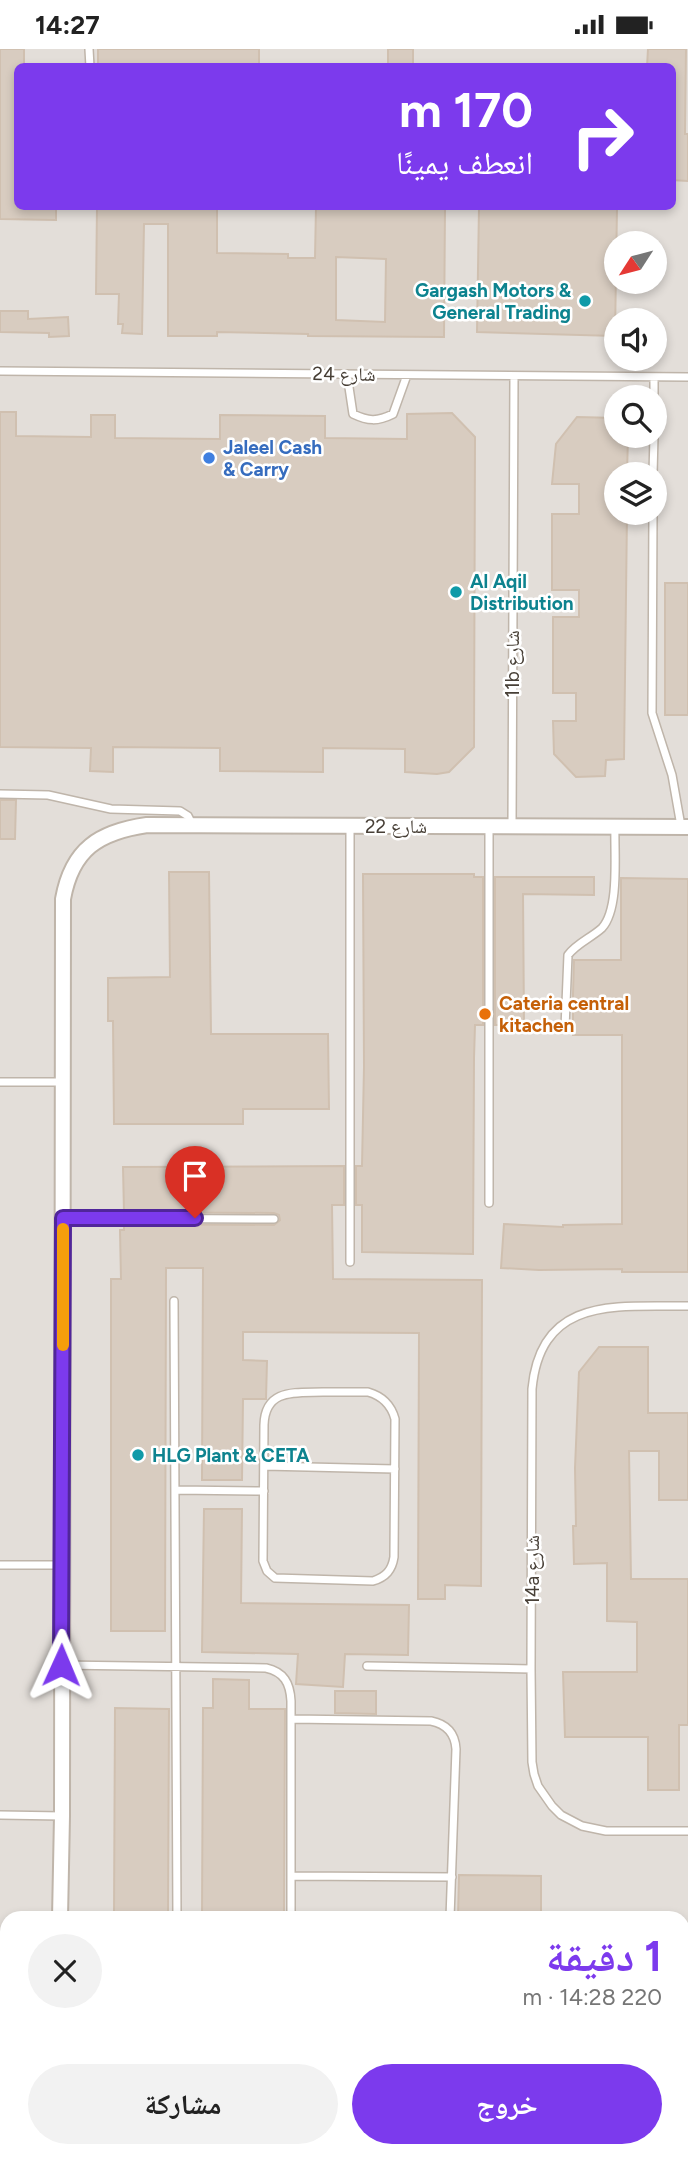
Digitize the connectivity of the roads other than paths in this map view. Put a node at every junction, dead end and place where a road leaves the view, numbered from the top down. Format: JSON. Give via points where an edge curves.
{"nodes":[{"id":1,"x":0,"y":371,"type":"edge"},
{"id":2,"x":347,"y":374,"type":"junction"},
{"id":3,"x":407,"y":375,"type":"junction"},
{"id":4,"x":514,"y":376,"type":"junction"},
{"id":5,"x":654,"y":377,"type":"junction"},
{"id":6,"x":688,"y":377,"type":"edge"},
{"id":7,"x":654,"y":385,"type":"edge"},
{"id":8,"x":653,"y":525,"type":"edge"},
{"id":9,"x":0,"y":794,"type":"edge"},
{"id":10,"x":192,"y":824,"type":"junction"},
{"id":11,"x":350,"y":825,"type":"junction"},
{"id":12,"x":489,"y":826,"type":"junction"},
{"id":13,"x":512,"y":827,"type":"junction"},
{"id":14,"x":615,"y":827,"type":"junction"},
{"id":15,"x":685,"y":827,"type":"edge"},
{"id":16,"x":565,"y":1028,"type":"dead end"},
{"id":17,"x":0,"y":1082,"type":"edge"},
{"id":18,"x":63,"y":1082,"type":"junction"},
{"id":19,"x":489,"y":1203,"type":"dead end"},
{"id":20,"x":63,"y":1218,"type":"junction"},
{"id":21,"x":274,"y":1219,"type":"dead end"},
{"id":22,"x":350,"y":1262,"type":"dead end"},
{"id":23,"x":174,"y":1301,"type":"dead end"},
{"id":24,"x":688,"y":1306,"type":"edge"},
{"id":25,"x":264,"y":1466,"type":"junction"},
{"id":26,"x":395,"y":1469,"type":"junction"},
{"id":27,"x":176,"y":1490,"type":"junction"},
{"id":28,"x":264,"y":1491,"type":"junction"},
{"id":29,"x":0,"y":1565,"type":"edge"},
{"id":30,"x":62,"y":1565,"type":"junction"},
{"id":31,"x":61,"y":1665,"type":"junction"},
{"id":32,"x":367,"y":1666,"type":"dead end"},
{"id":33,"x":177,"y":1668,"type":"junction"},
{"id":34,"x":531,"y":1669,"type":"junction"},
{"id":35,"x":292,"y":1719,"type":"junction"},
{"id":36,"x":0,"y":1815,"type":"edge"},
{"id":37,"x":62,"y":1816,"type":"junction"},
{"id":38,"x":688,"y":1831,"type":"edge"},
{"id":39,"x":291,"y":1877,"type":"junction"},
{"id":40,"x":452,"y":1877,"type":"junction"},
{"id":41,"x":60,"y":1911,"type":"edge"},
{"id":42,"x":177,"y":1911,"type":"edge"},
{"id":43,"x":291,"y":1911,"type":"edge"},
{"id":44,"x":450,"y":1911,"type":"edge"}],
"edges":[{"from":1,"to":2,"type":"lane","name":"شارع 24"},
{"from":2,"to":3,"type":"lane","name":"شارع 24"},
{"from":2,"to":3,"type":"lane","via":[[353,414],[367,421],[393,414]]},
{"from":3,"to":4,"type":"lane","name":"شارع 24"},
{"from":4,"to":5,"type":"lane","name":"شارع 24"},
{"from":4,"to":13,"type":"lane","name":"11b شارع"},
{"from":5,"to":6,"type":"lane","name":"شارع 24"},
{"from":5,"to":7,"type":"lane"},
{"from":8,"to":15,"type":"lane","via":[[652,704]]},
{"from":9,"to":10,"type":"lane","via":[[48,795],[111,809],[180,811]]},
{"from":10,"to":11,"type":"street","name":"شارع 22"},
{"from":10,"to":18,"type":"street","name":"شارع 22","via":[[147,825],[105,835],[69,874],[63,899]]},
{"from":11,"to":12,"type":"street","name":"شارع 22"},
{"from":11,"to":22,"type":"lane"},
{"from":12,"to":13,"type":"street","name":"شارع 22"},
{"from":12,"to":19,"type":"lane"},
{"from":13,"to":14,"type":"street","name":"شارع 22"},
{"from":14,"to":15,"type":"street","name":"شارع 22"},
{"from":14,"to":16,"type":"lane","via":[[613,906],[602,927],[568,955]]},
{"from":17,"to":18,"type":"lane"},
{"from":18,"to":20,"type":"street"},
{"from":20,"to":21,"type":"lane"},
{"from":20,"to":30,"type":"street"},
{"from":23,"to":27,"type":"lane"},
{"from":24,"to":34,"type":"lane","name":"14a شارع","via":[[592,1310],[561,1326],[539,1354],[532,1389]]},
{"from":25,"to":26,"type":"lane"},
{"from":25,"to":26,"type":"lane","via":[[264,1418],[276,1398],[289,1392],[368,1392],[382,1398],[393,1411]]},
{"from":25,"to":28,"type":"lane"},
{"from":26,"to":28,"type":"lane","via":[[393,1562],[384,1577],[373,1581],[280,1580],[270,1575],[263,1561]]},
{"from":27,"to":28,"type":"lane"},
{"from":27,"to":33,"type":"lane"},
{"from":29,"to":30,"type":"lane"},
{"from":30,"to":31,"type":"street"},
{"from":31,"to":33,"type":"lane"},
{"from":31,"to":37,"type":"street"},
{"from":32,"to":34,"type":"lane"},
{"from":33,"to":35,"type":"lane","via":[[272,1669],[290,1688]]},
{"from":33,"to":42,"type":"lane"},
{"from":34,"to":38,"type":"lane","name":"14a شارع","via":[[532,1762],[538,1786],[552,1806],[571,1821],[594,1829]]},
{"from":35,"to":39,"type":"lane"},
{"from":35,"to":40,"type":"lane","via":[[444,1725],[456,1749]]},
{"from":36,"to":37,"type":"lane"},
{"from":37,"to":41,"type":"street"},
{"from":39,"to":40,"type":"lane"},
{"from":39,"to":43,"type":"lane"},
{"from":40,"to":44,"type":"lane"}]}
